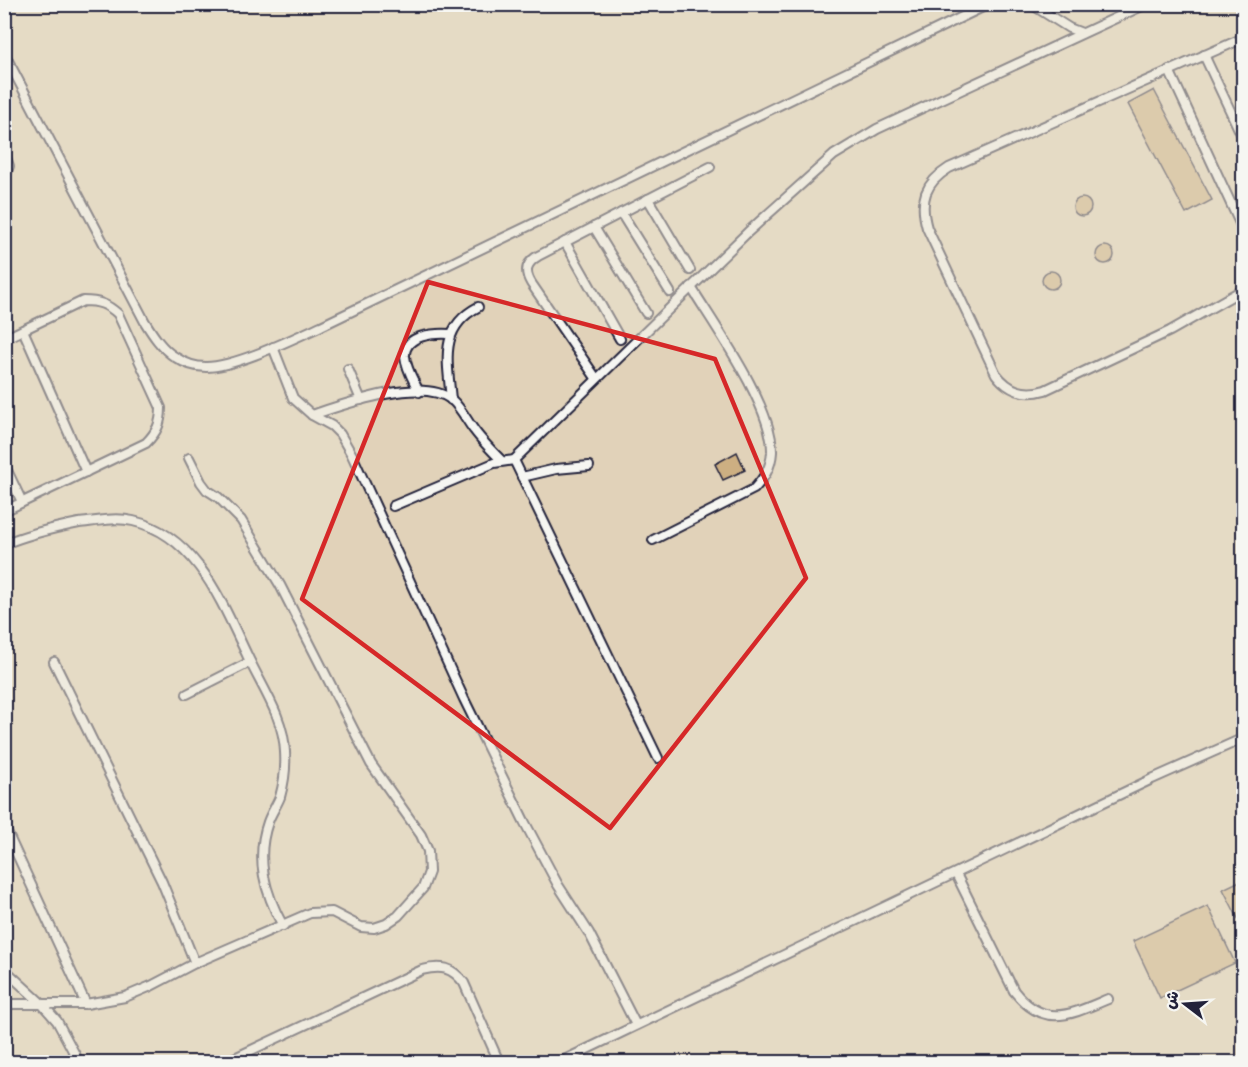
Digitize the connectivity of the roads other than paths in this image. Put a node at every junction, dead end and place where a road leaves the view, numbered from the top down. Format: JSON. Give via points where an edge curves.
{"nodes":[{"id":1,"x":989,"y":4,"type":"edge"},
{"id":2,"x":1031,"y":4,"type":"edge"},
{"id":3,"x":1146,"y":4,"type":"edge"},
{"id":4,"x":1082,"y":33,"type":"junction"},
{"id":5,"x":1239,"y":40,"type":"dead end"},
{"id":6,"x":4,"y":53,"type":"edge"},
{"id":7,"x":1204,"y":55,"type":"junction"},
{"id":8,"x":1169,"y":70,"type":"junction"},
{"id":9,"x":1244,"y":140,"type":"edge"},
{"id":10,"x":4,"y":152,"type":"edge"},
{"id":11,"x":710,"y":167,"type":"dead end"},
{"id":12,"x":4,"y":179,"type":"edge"},
{"id":13,"x":648,"y":199,"type":"junction"},
{"id":14,"x":621,"y":213,"type":"junction"},
{"id":15,"x":594,"y":227,"type":"junction"},
{"id":16,"x":1244,"y":232,"type":"edge"},
{"id":17,"x":565,"y":242,"type":"junction"},
{"id":18,"x":690,"y":270,"type":"dead end"},
{"id":19,"x":691,"y":287,"type":"junction"},
{"id":20,"x":1244,"y":289,"type":"edge"},
{"id":21,"x":670,"y":292,"type":"dead end"},
{"id":22,"x":478,"y":307,"type":"dead end"},
{"id":23,"x":646,"y":313,"type":"dead end"},
{"id":24,"x":23,"y":330,"type":"junction"},
{"id":25,"x":451,"y":334,"type":"junction"},
{"id":26,"x":4,"y":339,"type":"edge"},
{"id":27,"x":620,"y":339,"type":"dead end"},
{"id":28,"x":273,"y":347,"type":"junction"},
{"id":29,"x":348,"y":369,"type":"dead end"},
{"id":30,"x":596,"y":378,"type":"junction"},
{"id":31,"x":419,"y":392,"type":"junction"},
{"id":32,"x":361,"y":400,"type":"junction"},
{"id":33,"x":451,"y":400,"type":"junction"},
{"id":34,"x":312,"y":415,"type":"junction"},
{"id":35,"x":189,"y":458,"type":"dead end"},
{"id":36,"x":514,"y":460,"type":"junction"},
{"id":37,"x":502,"y":461,"type":"junction"},
{"id":38,"x":4,"y":464,"type":"edge"},
{"id":39,"x":589,"y":466,"type":"dead end"},
{"id":40,"x":86,"y":472,"type":"junction"},
{"id":41,"x":522,"y":477,"type":"junction"},
{"id":42,"x":22,"y":502,"type":"junction"},
{"id":43,"x":393,"y":506,"type":"dead end"},
{"id":44,"x":4,"y":511,"type":"edge"},
{"id":45,"x":653,"y":540,"type":"dead end"},
{"id":46,"x":4,"y":544,"type":"edge"},
{"id":47,"x":54,"y":662,"type":"dead end"},
{"id":48,"x":250,"y":662,"type":"junction"},
{"id":49,"x":187,"y":694,"type":"dead end"},
{"id":50,"x":1244,"y":738,"type":"edge"},
{"id":51,"x":658,"y":758,"type":"dead end"},
{"id":52,"x":4,"y":826,"type":"edge"},
{"id":53,"x":956,"y":874,"type":"junction"},
{"id":54,"x":283,"y":926,"type":"junction"},
{"id":55,"x":195,"y":963,"type":"junction"},
{"id":56,"x":4,"y":969,"type":"edge"},
{"id":57,"x":1108,"y":999,"type":"dead end"},
{"id":58,"x":42,"y":1004,"type":"junction"},
{"id":59,"x":86,"y":1004,"type":"junction"},
{"id":60,"x":4,"y":1006,"type":"edge"},
{"id":61,"x":636,"y":1025,"type":"junction"},
{"id":62,"x":79,"y":1062,"type":"edge"},
{"id":63,"x":226,"y":1062,"type":"edge"},
{"id":64,"x":500,"y":1062,"type":"edge"},
{"id":65,"x":560,"y":1062,"type":"edge"}],
"edges":[{"from":1,"to":28,"type":"lane"},
{"from":2,"to":4,"type":"lane"},
{"from":3,"to":4,"type":"lane"},
{"from":4,"to":19,"type":"lane","via":[[848,146],[821,166]]},
{"from":5,"to":7,"type":"lane"},
{"from":6,"to":28,"type":"lane","via":[[136,308],[162,347],[175,357],[205,367]]},
{"from":7,"to":8,"type":"lane"},
{"from":7,"to":9,"type":"lane"},
{"from":8,"to":16,"type":"lane"},
{"from":8,"to":20,"type":"lane","via":[[938,176],[924,200],[927,228],[996,374],[1012,390],[1023,393],[1045,390],[1170,331]]},
{"from":10,"to":12,"type":"lane","via":[[9,166]]},
{"from":11,"to":13,"type":"lane"},
{"from":13,"to":14,"type":"lane"},
{"from":13,"to":18,"type":"lane"},
{"from":14,"to":15,"type":"lane"},
{"from":14,"to":21,"type":"lane"},
{"from":15,"to":17,"type":"lane"},
{"from":15,"to":23,"type":"lane"},
{"from":17,"to":27,"type":"lane"},
{"from":17,"to":30,"type":"lane","via":[[532,260],[528,277]]},
{"from":19,"to":30,"type":"lane"},
{"from":19,"to":45,"type":"lane","via":[[753,390],[768,431],[770,467],[754,489]]},
{"from":22,"to":25,"type":"lane","via":[[457,322]]},
{"from":24,"to":26,"type":"lane"},
{"from":24,"to":40,"type":"lane"},
{"from":24,"to":40,"type":"lane","via":[[83,301],[107,305],[118,314],[157,395],[161,421],[155,434],[146,443]]},
{"from":25,"to":31,"type":"lane","via":[[424,336],[408,345],[406,364]]},
{"from":25,"to":33,"type":"lane","via":[[447,360]]},
{"from":28,"to":34,"type":"lane","via":[[293,398]]},
{"from":29,"to":32,"type":"lane"},
{"from":30,"to":36,"type":"lane"},
{"from":31,"to":32,"type":"lane"},
{"from":31,"to":33,"type":"lane","via":[[430,391]]},
{"from":32,"to":34,"type":"lane"},
{"from":33,"to":37,"type":"lane"},
{"from":34,"to":61,"type":"lane","via":[[340,434],[352,455],[524,821],[589,933]]},
{"from":35,"to":54,"type":"lane","via":[[201,482],[241,520],[302,625],[371,764],[428,851],[429,872],[423,888],[386,924],[361,927],[332,912],[320,912]]},
{"from":36,"to":37,"type":"lane"},
{"from":36,"to":41,"type":"lane"},
{"from":37,"to":43,"type":"lane"},
{"from":38,"to":42,"type":"lane"},
{"from":39,"to":41,"type":"lane"},
{"from":40,"to":42,"type":"lane"},
{"from":41,"to":51,"type":"lane"},
{"from":42,"to":44,"type":"lane"},
{"from":46,"to":48,"type":"lane","via":[[58,527],[103,519],[133,521],[161,531],[184,549],[212,586]]},
{"from":47,"to":55,"type":"lane","via":[[162,882]]},
{"from":48,"to":49,"type":"lane"},
{"from":48,"to":54,"type":"lane","via":[[281,727],[285,751],[285,774],[262,849],[263,876],[270,902]]},
{"from":50,"to":53,"type":"lane"},
{"from":52,"to":59,"type":"lane"},
{"from":53,"to":57,"type":"lane","via":[[1022,1002],[1048,1016],[1062,1016]]},
{"from":53,"to":61,"type":"lane"},
{"from":54,"to":55,"type":"lane"},
{"from":55,"to":59,"type":"lane","via":[[138,993]]},
{"from":56,"to":58,"type":"lane"},
{"from":58,"to":59,"type":"lane"},
{"from":58,"to":60,"type":"lane"},
{"from":58,"to":62,"type":"lane","via":[[57,1021]]},
{"from":61,"to":65,"type":"lane"},
{"from":63,"to":64,"type":"lane","via":[[435,967],[456,972],[464,983]]}]}
